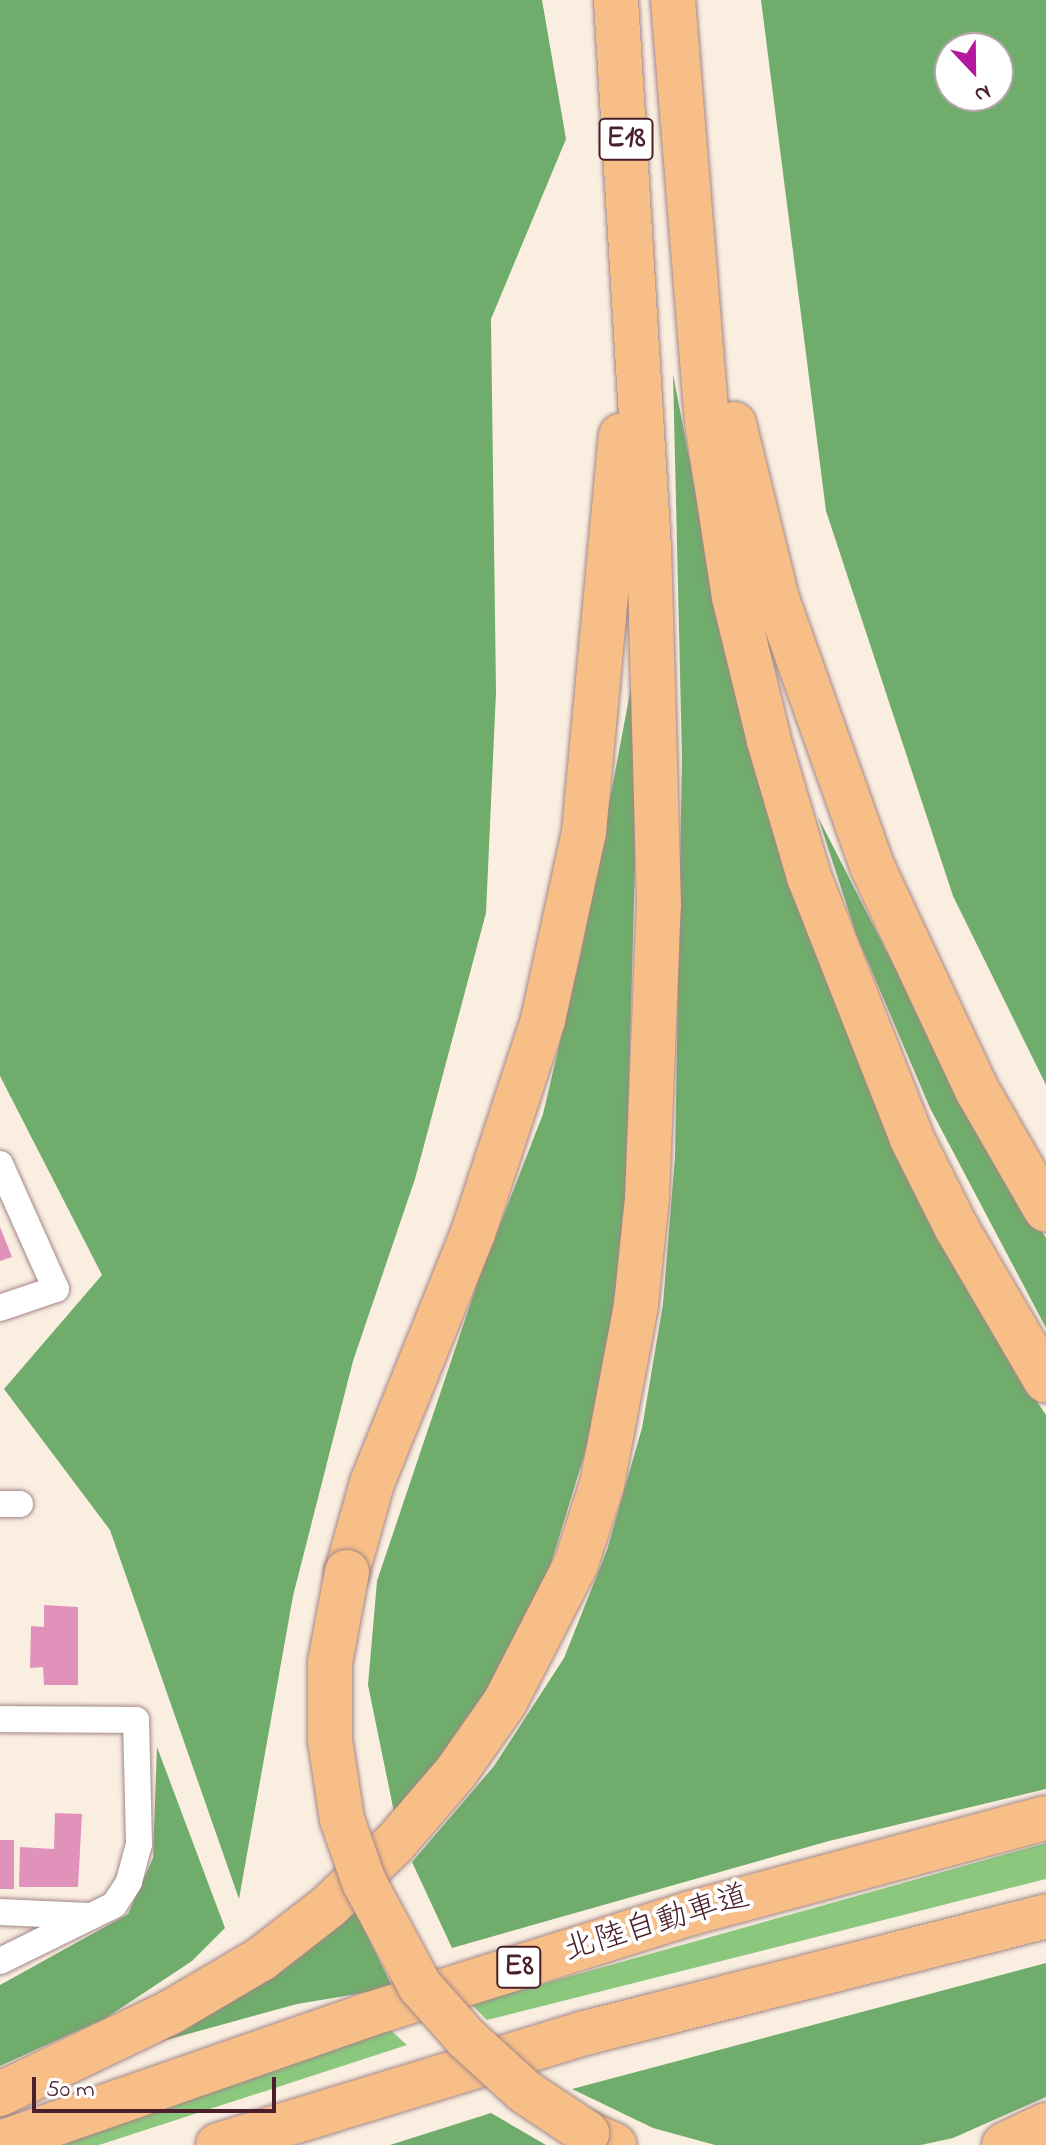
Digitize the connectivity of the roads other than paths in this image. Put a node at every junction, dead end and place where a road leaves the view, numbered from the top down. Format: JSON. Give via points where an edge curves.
{"nodes":[{"id":1,"x":616,"y":0,"type":"edge"},
{"id":2,"x":673,"y":0,"type":"edge"},
{"id":3,"x":688,"y":166,"type":"junction"},
{"id":4,"x":636,"y":278,"type":"junction"},
{"id":5,"x":0,"y":1164,"type":"edge"},
{"id":6,"x":1046,"y":1210,"type":"edge"},
{"id":7,"x":0,"y":1308,"type":"edge"},
{"id":8,"x":1046,"y":1381,"type":"edge"},
{"id":9,"x":0,"y":1719,"type":"edge"},
{"id":10,"x":1046,"y":1818,"type":"edge"},
{"id":11,"x":0,"y":1912,"type":"edge"},
{"id":12,"x":93,"y":1916,"type":"junction"},
{"id":13,"x":1046,"y":1916,"type":"edge"},
{"id":14,"x":0,"y":1961,"type":"edge"},
{"id":15,"x":0,"y":2094,"type":"edge"},
{"id":16,"x":1046,"y":2125,"type":"edge"},
{"id":17,"x":601,"y":2139,"type":"edge"},
{"id":18,"x":0,"y":2143,"type":"edge"},
{"id":19,"x":218,"y":2145,"type":"edge"},
{"id":20,"x":1004,"y":2145,"type":"edge"}],
"edges":[{"from":1,"to":4,"type":"highway","number":"E18"},
{"from":2,"to":3,"type":"highway","number":"E18"},
{"from":3,"to":6,"type":"highway","via":[[738,448],[777,599],[820,729],[925,987]]},
{"from":3,"to":8,"type":"highway","via":[[707,423],[734,597],[809,877],[912,1139]]},
{"from":4,"to":15,"type":"highway","via":[[659,905],[648,1166],[623,1397],[576,1564],[512,1690],[456,1772],[395,1843],[328,1907],[261,1959],[171,2012]]},
{"from":4,"to":17,"type":"highway","bridge":true,"via":[[584,832],[543,1020],[473,1233],[372,1483],[347,1572],[330,1663],[330,1740],[342,1819],[364,1882],[420,1986],[524,2091]]},
{"from":5,"to":7,"type":"street","via":[[56,1289]]},
{"from":9,"to":12,"type":"street","via":[[136,1720],[139,1844],[129,1882],[114,1905]]},
{"from":10,"to":18,"type":"highway","name":"北陸自動車道","number":"E8","via":[[691,1913],[367,2015]]},
{"from":11,"to":12,"type":"street"},
{"from":12,"to":14,"type":"street"},
{"from":13,"to":19,"type":"highway","via":[[872,1956],[581,2034]]},
{"from":16,"to":20,"type":"highway"}]}
